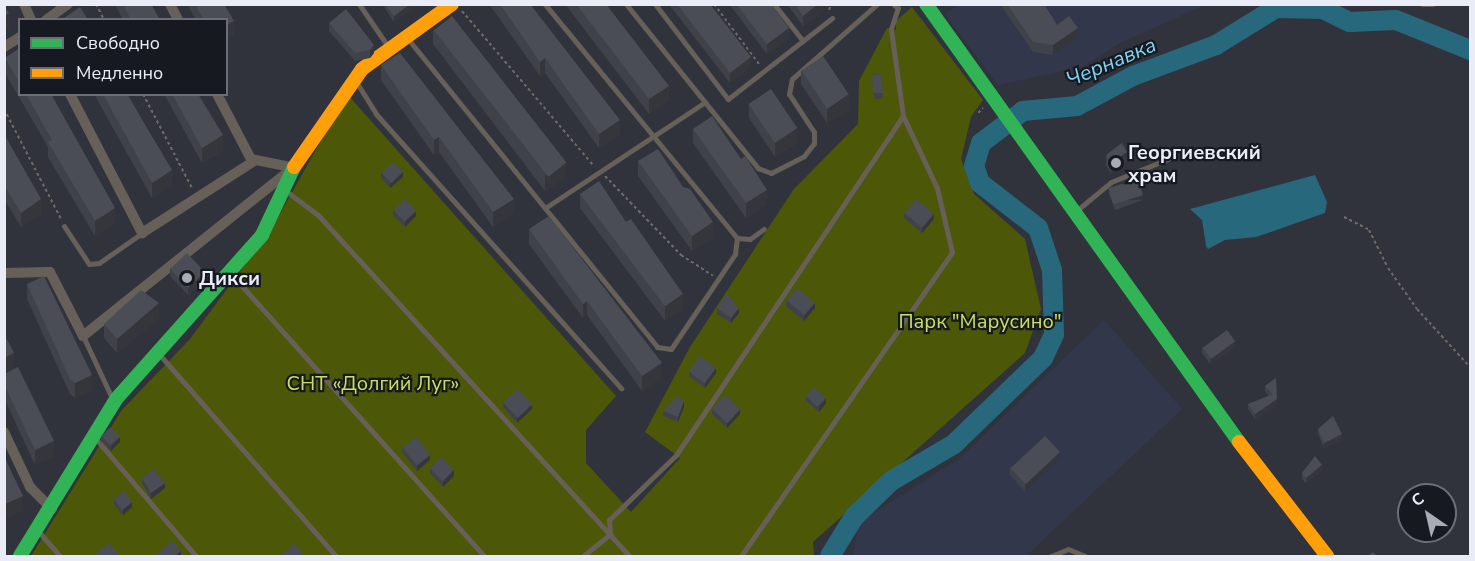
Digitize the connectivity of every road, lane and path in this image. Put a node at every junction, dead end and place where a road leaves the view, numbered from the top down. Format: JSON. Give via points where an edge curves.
{"nodes":[{"id":1,"x":24,"y":4,"type":"edge"},
{"id":2,"x":68,"y":4,"type":"edge"},
{"id":3,"x":96,"y":4,"type":"edge"},
{"id":4,"x":170,"y":4,"type":"edge"},
{"id":5,"x":359,"y":4,"type":"edge"},
{"id":6,"x":452,"y":4,"type":"edge"},
{"id":7,"x":457,"y":4,"type":"edge"},
{"id":8,"x":545,"y":4,"type":"edge"},
{"id":9,"x":626,"y":4,"type":"edge"},
{"id":10,"x":714,"y":4,"type":"edge"},
{"id":11,"x":774,"y":4,"type":"edge"},
{"id":12,"x":877,"y":4,"type":"edge"},
{"id":13,"x":893,"y":4,"type":"edge"},
{"id":14,"x":1422,"y":4,"type":"edge"},
{"id":15,"x":1433,"y":4,"type":"edge"},
{"id":16,"x":657,"y":5,"type":"edge"},
{"id":17,"x":930,"y":6,"type":"edge"},
{"id":18,"x":31,"y":18,"type":"edge"},
{"id":19,"x":49,"y":18,"type":"edge"},
{"id":20,"x":103,"y":18,"type":"edge"},
{"id":21,"x":177,"y":18,"type":"edge"},
{"id":22,"x":832,"y":18,"type":"dead end"},
{"id":23,"x":407,"y":37,"type":"junction"},
{"id":24,"x":18,"y":38,"type":"edge"},
{"id":25,"x":803,"y":41,"type":"junction"},
{"id":26,"x":4,"y":47,"type":"edge"},
{"id":27,"x":390,"y":49,"type":"junction"},
{"id":28,"x":765,"y":71,"type":"junction"},
{"id":29,"x":353,"y":76,"type":"junction"},
{"id":30,"x":71,"y":96,"type":"edge"},
{"id":31,"x":144,"y":96,"type":"edge"},
{"id":32,"x":218,"y":96,"type":"edge"},
{"id":33,"x":705,"y":102,"type":"junction"},
{"id":34,"x":4,"y":110,"type":"edge"},
{"id":35,"x":903,"y":116,"type":"junction"},
{"id":36,"x":653,"y":137,"type":"junction"},
{"id":37,"x":1168,"y":159,"type":"dead end"},
{"id":38,"x":254,"y":161,"type":"junction"},
{"id":39,"x":294,"y":166,"type":"junction"},
{"id":40,"x":600,"y":171,"type":"junction"},
{"id":41,"x":286,"y":191,"type":"junction"},
{"id":42,"x":197,"y":198,"type":"junction"},
{"id":43,"x":545,"y":208,"type":"junction"},
{"id":44,"x":1076,"y":212,"type":"junction"},
{"id":45,"x":1344,"y":217,"type":"dead end"},
{"id":46,"x":64,"y":226,"type":"joint"},
{"id":47,"x":764,"y":229,"type":"dead end"},
{"id":48,"x":142,"y":233,"type":"junction"},
{"id":49,"x":737,"y":238,"type":"junction"},
{"id":50,"x":4,"y":273,"type":"edge"},
{"id":51,"x":232,"y":275,"type":"junction"},
{"id":52,"x":717,"y":279,"type":"junction"},
{"id":53,"x":82,"y":336,"type":"junction"},
{"id":54,"x":158,"y":353,"type":"junction"},
{"id":55,"x":1470,"y":367,"type":"edge"},
{"id":56,"x":621,"y":388,"type":"dead end"},
{"id":57,"x":110,"y":394,"type":"dead end"},
{"id":58,"x":4,"y":432,"type":"edge"},
{"id":59,"x":92,"y":433,"type":"junction"},
{"id":60,"x":51,"y":509,"type":"junction"},
{"id":61,"x":39,"y":532,"type":"junction"},
{"id":62,"x":609,"y":534,"type":"junction"},
{"id":63,"x":20,"y":556,"type":"edge"},
{"id":64,"x":60,"y":556,"type":"edge"},
{"id":65,"x":196,"y":556,"type":"edge"},
{"id":66,"x":336,"y":556,"type":"edge"},
{"id":67,"x":484,"y":556,"type":"edge"},
{"id":68,"x":583,"y":556,"type":"edge"},
{"id":69,"x":629,"y":556,"type":"edge"},
{"id":70,"x":741,"y":556,"type":"edge"},
{"id":71,"x":1051,"y":556,"type":"edge"},
{"id":72,"x":1085,"y":556,"type":"edge"},
{"id":73,"x":1327,"y":556,"type":"edge"}],
"edges":[{"from":1,"to":18,"type":"street"},
{"from":2,"to":19,"type":"street"},
{"from":3,"to":20,"type":"path"},
{"from":4,"to":21,"type":"street"},
{"from":5,"to":27,"type":"lane"},
{"from":6,"to":23,"type":"street"},
{"from":7,"to":40,"type":"path"},
{"from":8,"to":36,"type":"lane"},
{"from":9,"to":33,"type":"lane"},
{"from":10,"to":28,"type":"path"},
{"from":11,"to":25,"type":"lane"},
{"from":12,"to":33,"type":"lane","via":[[792,79],[789,94],[813,132],[814,143],[779,171],[758,168]]},
{"from":13,"to":35,"type":"lane","via":[[898,8],[891,29]]},
{"from":14,"to":15,"type":"lane"},
{"from":16,"to":28,"type":"lane","via":[[729,99]]},
{"from":17,"to":44,"type":"street"},
{"from":22,"to":25,"type":"lane"},
{"from":23,"to":27,"type":"street"},
{"from":23,"to":43,"type":"lane"},
{"from":24,"to":26,"type":"street"},
{"from":25,"to":28,"type":"lane"},
{"from":27,"to":29,"type":"street"},
{"from":29,"to":39,"type":"street"},
{"from":29,"to":56,"type":"lane","via":[[376,114]]},
{"from":30,"to":48,"type":"street"},
{"from":31,"to":42,"type":"path"},
{"from":32,"to":38,"type":"street"},
{"from":33,"to":36,"type":"lane"},
{"from":34,"to":46,"type":"path"},
{"from":35,"to":62,"type":"lane","via":[[682,445],[609,520]]},
{"from":35,"to":70,"type":"lane","via":[[937,188],[952,252]]},
{"from":36,"to":40,"type":"lane"},
{"from":36,"to":49,"type":"lane"},
{"from":37,"to":44,"type":"lane","via":[[1111,182]]},
{"from":38,"to":39,"type":"street","via":[[280,169]]},
{"from":38,"to":42,"type":"street"},
{"from":39,"to":41,"type":"street"},
{"from":39,"to":53,"type":"street"},
{"from":40,"to":43,"type":"lane"},
{"from":40,"to":52,"type":"path","via":[[681,255]]},
{"from":41,"to":51,"type":"street"},
{"from":41,"to":62,"type":"lane","via":[[318,215]]},
{"from":42,"to":48,"type":"street"},
{"from":43,"to":52,"type":"lane","via":[[663,350],[671,349]]},
{"from":44,"to":73,"type":"street","via":[[1194,383]]},
{"from":45,"to":55,"type":"path","via":[[1370,230],[1388,268],[1417,309]]},
{"from":46,"to":48,"type":"lane","via":[[89,264],[99,263]]},
{"from":47,"to":49,"type":"lane","via":[[750,239]]},
{"from":49,"to":52,"type":"lane","via":[[735,254]]},
{"from":50,"to":53,"type":"street","via":[[50,272]]},
{"from":51,"to":54,"type":"street"},
{"from":51,"to":67,"type":"lane"},
{"from":53,"to":57,"type":"lane"},
{"from":54,"to":59,"type":"street"},
{"from":54,"to":66,"type":"lane"},
{"from":58,"to":60,"type":"street","via":[[30,487]]},
{"from":59,"to":60,"type":"street"},
{"from":59,"to":65,"type":"lane"},
{"from":60,"to":61,"type":"street"},
{"from":61,"to":63,"type":"street"},
{"from":61,"to":64,"type":"lane"},
{"from":62,"to":68,"type":"lane"},
{"from":62,"to":69,"type":"lane"},
{"from":71,"to":72,"type":"lane","via":[[1068,549]]}]}
